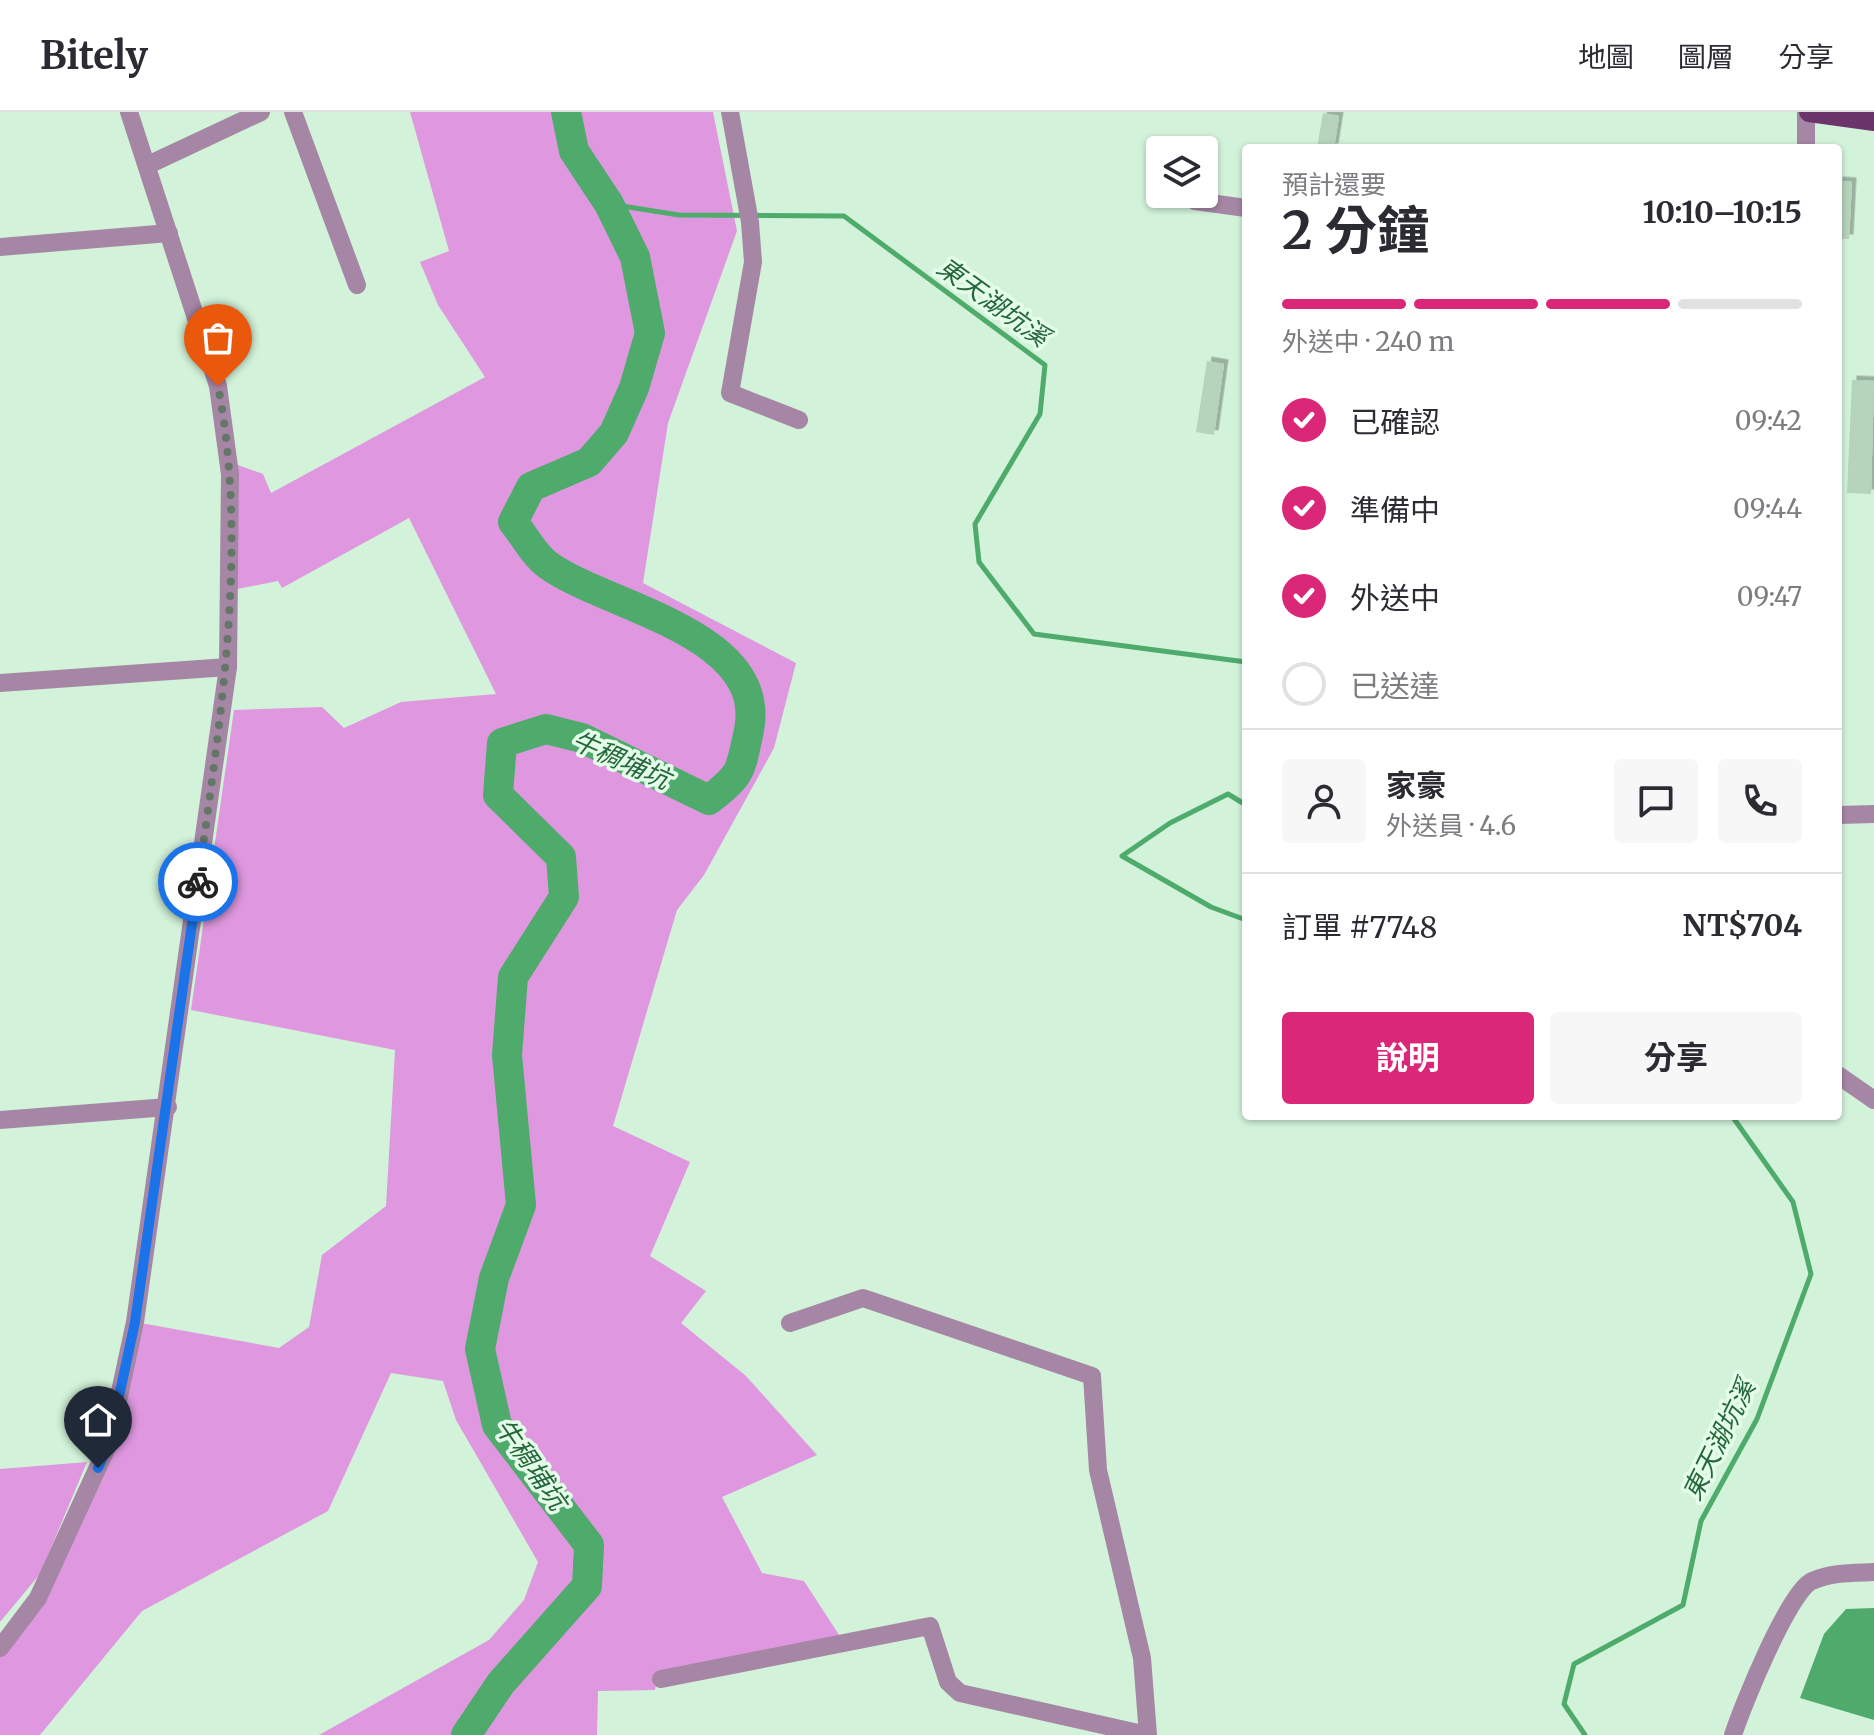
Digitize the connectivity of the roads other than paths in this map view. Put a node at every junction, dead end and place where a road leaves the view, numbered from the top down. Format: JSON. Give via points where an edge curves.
{"nodes":[{"id":1,"x":129,"y":112,"type":"edge"},
{"id":2,"x":261,"y":112,"type":"edge"},
{"id":3,"x":293,"y":112,"type":"edge"},
{"id":4,"x":730,"y":112,"type":"edge"},
{"id":5,"x":1808,"y":112,"type":"edge"},
{"id":6,"x":1874,"y":121,"type":"edge"},
{"id":7,"x":1806,"y":144,"type":"edge"},
{"id":8,"x":148,"y":165,"type":"junction"},
{"id":9,"x":1218,"y":204,"type":"edge"},
{"id":10,"x":1242,"y":207,"type":"edge"},
{"id":11,"x":169,"y":233,"type":"junction"},
{"id":12,"x":0,"y":247,"type":"edge"},
{"id":13,"x":357,"y":285,"type":"dead end"},
{"id":14,"x":799,"y":420,"type":"dead end"},
{"id":15,"x":228,"y":667,"type":"junction"},
{"id":16,"x":0,"y":683,"type":"edge"},
{"id":17,"x":1874,"y":814,"type":"edge"},
{"id":18,"x":1842,"y":815,"type":"edge"},
{"id":19,"x":1842,"y":1078,"type":"edge"},
{"id":20,"x":1874,"y":1100,"type":"edge"},
{"id":21,"x":168,"y":1107,"type":"junction"},
{"id":22,"x":0,"y":1120,"type":"edge"},
{"id":23,"x":790,"y":1323,"type":"dead end"},
{"id":24,"x":1874,"y":1572,"type":"edge"},
{"id":25,"x":0,"y":1648,"type":"edge"},
{"id":26,"x":661,"y":1679,"type":"dead end"},
{"id":27,"x":1147,"y":1735,"type":"edge"},
{"id":28,"x":1733,"y":1735,"type":"edge"}],
"edges":[{"from":1,"to":8,"type":"street"},
{"from":2,"to":8,"type":"street"},
{"from":3,"to":13,"type":"street"},
{"from":4,"to":14,"type":"street","via":[[753,262],[730,393]]},
{"from":5,"to":6,"type":"main road"},
{"from":5,"to":7,"type":"street"},
{"from":8,"to":11,"type":"street"},
{"from":9,"to":10,"type":"street"},
{"from":11,"to":12,"type":"street"},
{"from":11,"to":15,"type":"street","via":[[218,386],[226,431]]},
{"from":15,"to":16,"type":"street"},
{"from":15,"to":21,"type":"street"},
{"from":17,"to":18,"type":"street"},
{"from":19,"to":20,"type":"street"},
{"from":21,"to":22,"type":"street"},
{"from":21,"to":25,"type":"street","via":[[135,1322],[109,1443],[38,1598]]},
{"from":23,"to":27,"type":"street","via":[[863,1298],[1092,1376],[1098,1470],[1142,1658]]},
{"from":24,"to":28,"type":"street","via":[[1839,1573],[1809,1582],[1791,1603]]},
{"from":26,"to":27,"type":"street","via":[[930,1626],[948,1682],[960,1693]]}]}
